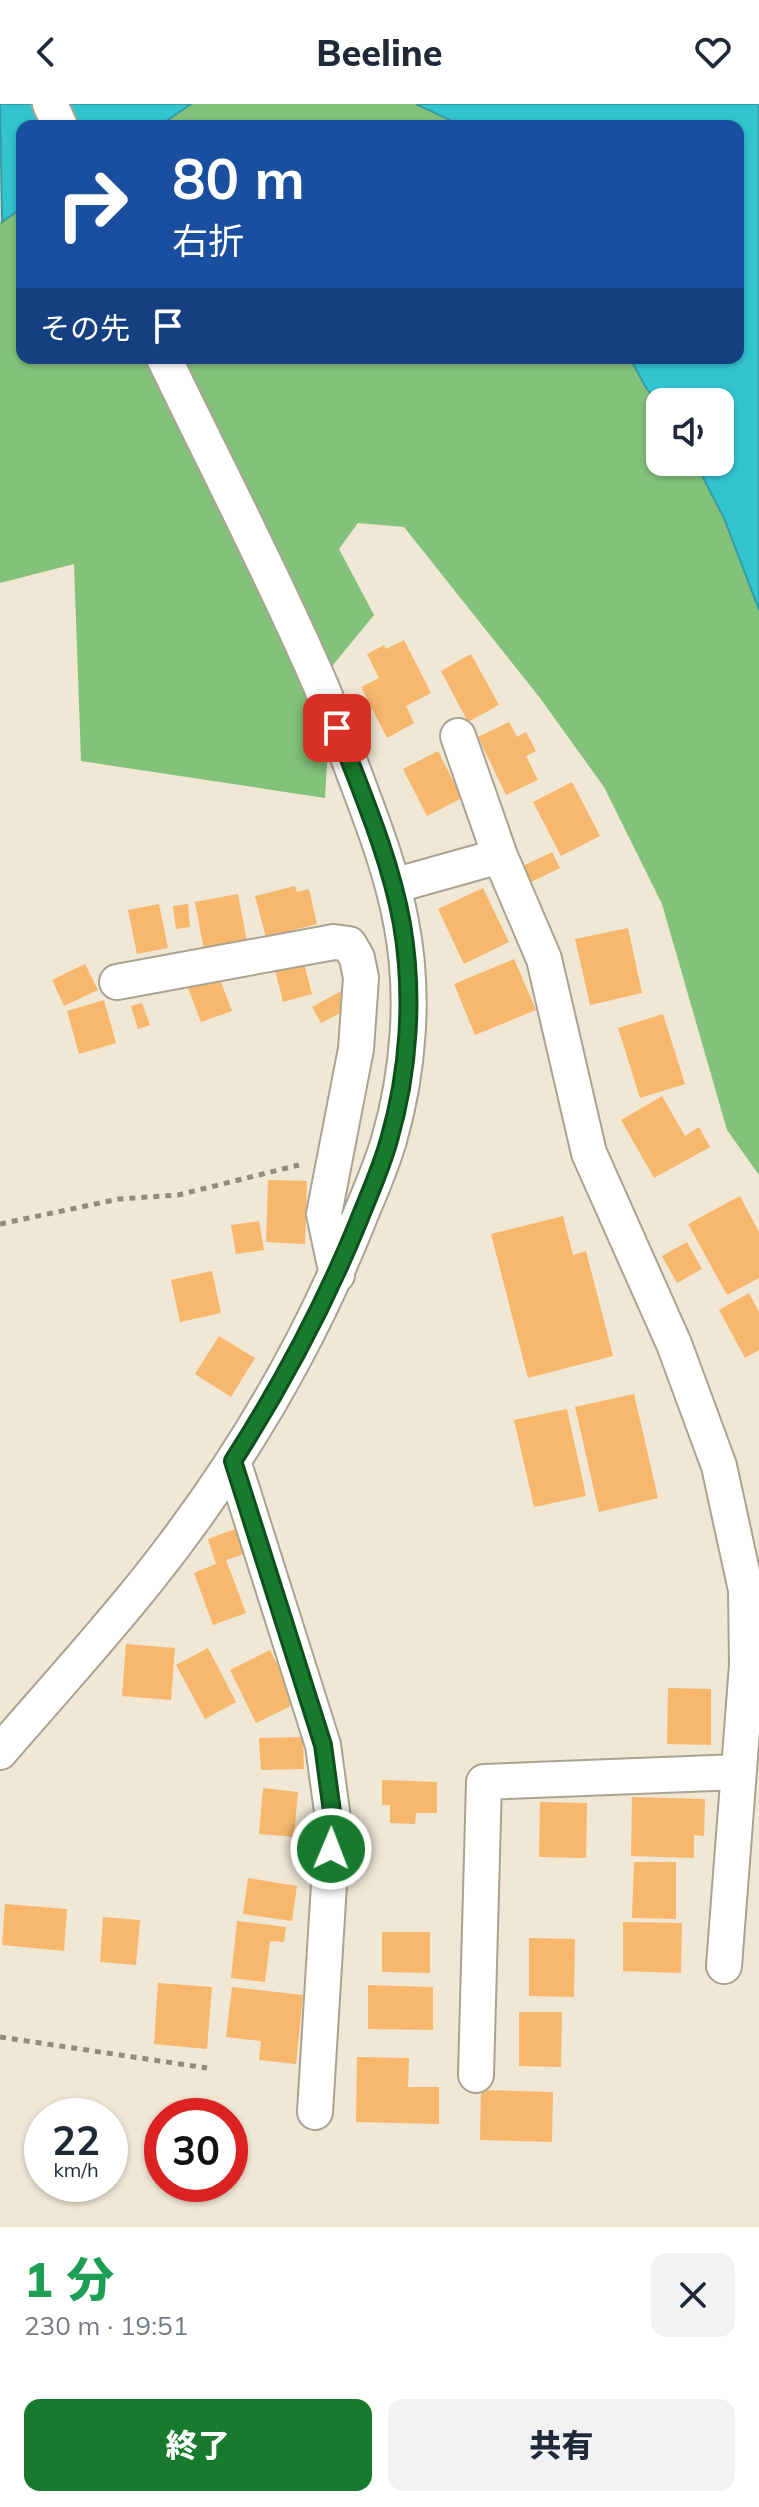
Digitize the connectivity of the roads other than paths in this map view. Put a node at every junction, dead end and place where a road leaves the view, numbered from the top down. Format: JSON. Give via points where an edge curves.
{"nodes":[{"id":1,"x":167,"y":364,"type":"edge"},
{"id":2,"x":458,"y":736,"type":"dead end"},
{"id":3,"x":500,"y":856,"type":"junction"},
{"id":4,"x":393,"y":886,"type":"junction"},
{"id":5,"x":117,"y":982,"type":"dead end"},
{"id":6,"x":337,"y":1275,"type":"junction"},
{"id":7,"x":233,"y":1461,"type":"junction"},
{"id":8,"x":0,"y":1752,"type":"edge"},
{"id":9,"x":739,"y":1772,"type":"junction"},
{"id":10,"x":724,"y":1966,"type":"dead end"},
{"id":11,"x":476,"y":2075,"type":"dead end"},
{"id":12,"x":315,"y":2112,"type":"dead end"}],
"edges":[{"from":1,"to":4,"type":"street","via":[[317,677]]},
{"from":2,"to":3,"type":"street"},
{"from":3,"to":4,"type":"street"},
{"from":3,"to":9,"type":"street","via":[[544,959],[589,1153],[674,1344],[719,1466],[746,1590]]},
{"from":4,"to":6,"type":"street","via":[[406,958],[405,1055],[389,1141]]},
{"from":5,"to":6,"type":"street","via":[[334,942],[349,944],[357,958],[360,993],[356,1049],[324,1214]]},
{"from":6,"to":7,"type":"street"},
{"from":7,"to":8,"type":"street","via":[[149,1578]]},
{"from":7,"to":12,"type":"street","via":[[323,1745],[333,1819]]},
{"from":9,"to":10,"type":"street"},
{"from":9,"to":11,"type":"street","via":[[484,1782]]}]}
